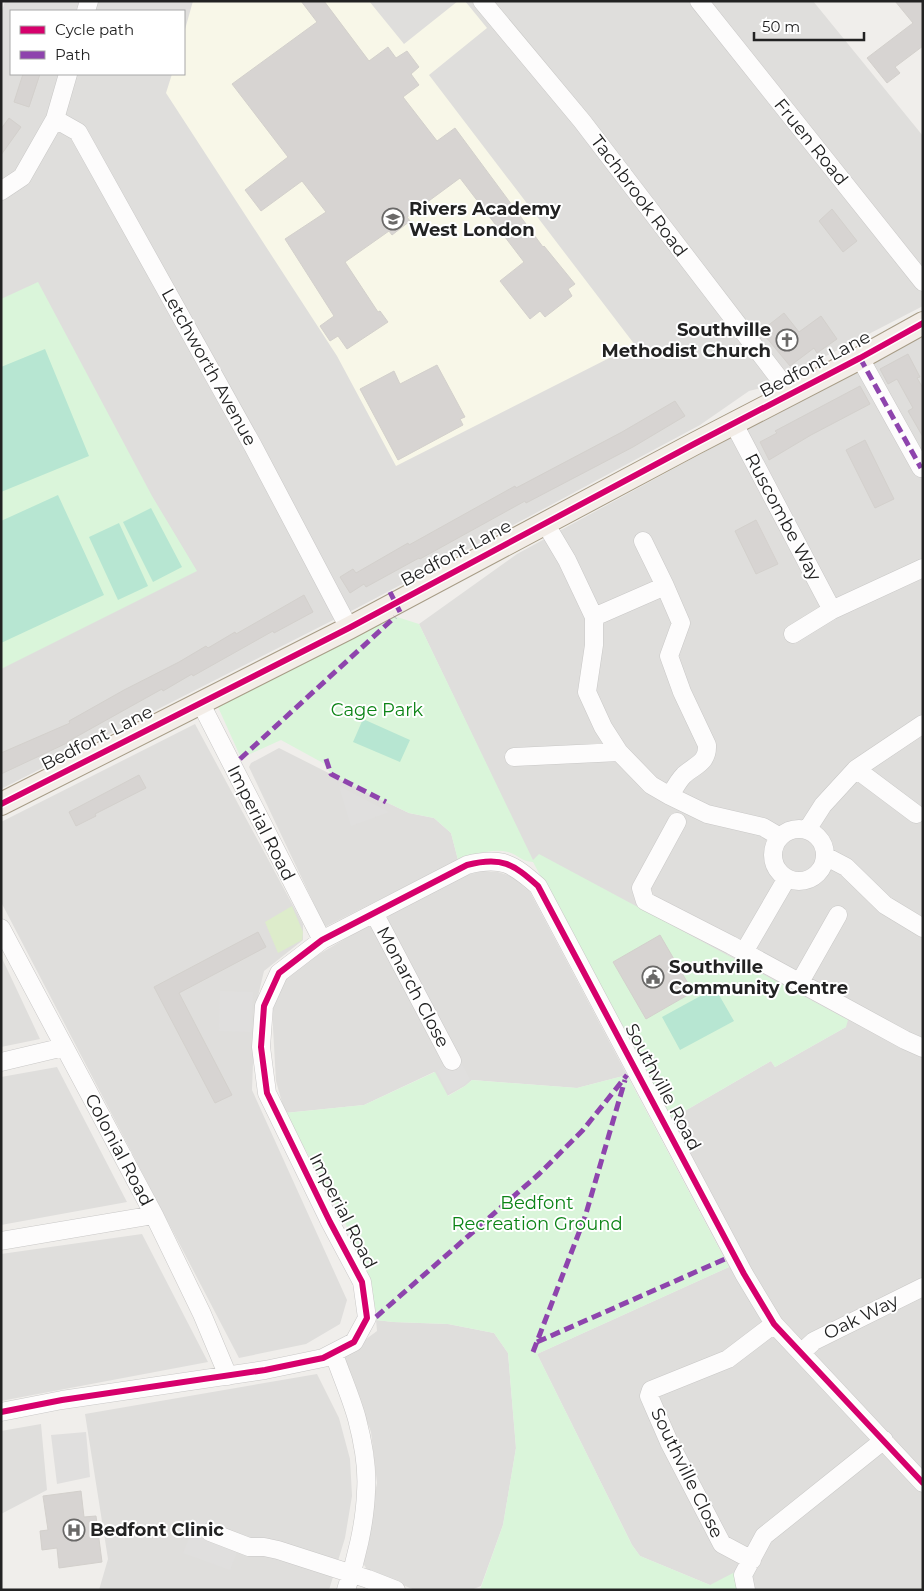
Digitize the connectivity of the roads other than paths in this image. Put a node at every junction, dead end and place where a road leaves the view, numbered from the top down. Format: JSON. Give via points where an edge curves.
{"nodes":[{"id":1,"x":482,"y":1,"type":"edge"},
{"id":2,"x":699,"y":1,"type":"edge"},
{"id":3,"x":68,"y":75,"type":"edge"},
{"id":4,"x":55,"y":119,"type":"junction"},
{"id":5,"x":1,"y":192,"type":"edge"},
{"id":6,"x":923,"y":282,"type":"edge"},
{"id":7,"x":923,"y":322,"type":"edge"},
{"id":8,"x":860,"y":358,"type":"junction"},
{"id":9,"x":791,"y":394,"type":"junction"},
{"id":10,"x":734,"y":424,"type":"junction"},
{"id":11,"x":921,"y":468,"type":"dead end"},
{"id":12,"x":545,"y":523,"type":"junction"},
{"id":13,"x":643,"y":541,"type":"dead end"},
{"id":14,"x":923,"y":568,"type":"edge"},
{"id":15,"x":665,"y":586,"type":"junction"},
{"id":16,"x":832,"y":610,"type":"junction"},
{"id":17,"x":594,"y":616,"type":"junction"},
{"id":18,"x":349,"y":628,"type":"junction"},
{"id":19,"x":793,"y":634,"type":"dead end"},
{"id":20,"x":200,"y":702,"type":"junction"},
{"id":21,"x":923,"y":724,"type":"edge"},
{"id":22,"x":619,"y":752,"type":"junction"},
{"id":23,"x":514,"y":757,"type":"dead end"},
{"id":24,"x":856,"y":769,"type":"junction"},
{"id":25,"x":670,"y":796,"type":"junction"},
{"id":26,"x":1,"y":804,"type":"edge"},
{"id":27,"x":916,"y":814,"type":"dead end"},
{"id":28,"x":677,"y":822,"type":"dead end"},
{"id":29,"x":807,"y":830,"type":"junction"},
{"id":30,"x":780,"y":837,"type":"junction"},
{"id":31,"x":825,"y":856,"type":"junction"},
{"id":32,"x":787,"y":878,"type":"junction"},
{"id":33,"x":374,"y":913,"type":"junction"},
{"id":34,"x":838,"y":915,"type":"dead end"},
{"id":35,"x":920,"y":922,"type":"edge"},
{"id":36,"x":1,"y":928,"type":"edge"},
{"id":37,"x":322,"y":940,"type":"junction"},
{"id":38,"x":744,"y":952,"type":"junction"},
{"id":39,"x":800,"y":982,"type":"junction"},
{"id":40,"x":64,"y":1047,"type":"junction"},
{"id":41,"x":923,"y":1048,"type":"edge"},
{"id":42,"x":1,"y":1062,"type":"edge"},
{"id":43,"x":452,"y":1062,"type":"dead end"},
{"id":44,"x":154,"y":1215,"type":"junction"},
{"id":45,"x":1,"y":1241,"type":"edge"},
{"id":46,"x":923,"y":1287,"type":"edge"},
{"id":47,"x":774,"y":1324,"type":"junction"},
{"id":48,"x":802,"y":1352,"type":"junction"},
{"id":49,"x":334,"y":1354,"type":"junction"},
{"id":50,"x":228,"y":1376,"type":"junction"},
{"id":51,"x":1,"y":1412,"type":"edge"},
{"id":52,"x":884,"y":1440,"type":"junction"},
{"id":53,"x":923,"y":1483,"type":"edge"},
{"id":54,"x":210,"y":1532,"type":"dead end"},
{"id":55,"x":752,"y":1560,"type":"junction"},
{"id":56,"x":349,"y":1582,"type":"edge"},
{"id":57,"x":396,"y":1590,"type":"edge"},
{"id":58,"x":746,"y":1590,"type":"edge"}],
"edges":[{"from":1,"to":9,"type":"street","name":"Tachbrook Road","via":[[582,121]]},
{"from":2,"to":6,"type":"street","name":"Fruen Road"},
{"from":3,"to":4,"type":"street"},
{"from":4,"to":5,"type":"street","via":[[22,176]]},
{"from":4,"to":18,"type":"street","name":"Letchworth Avenue","via":[[78,132],[253,446]]},
{"from":7,"to":8,"type":"main road","name":"Bedfont Lane"},
{"from":8,"to":9,"type":"main road","name":"Bedfont Lane"},
{"from":8,"to":11,"type":"street"},
{"from":9,"to":10,"type":"main road","name":"Bedfont Lane"},
{"from":10,"to":12,"type":"main road","name":"Bedfont Lane"},
{"from":10,"to":16,"type":"street","name":"Ruscombe Way"},
{"from":12,"to":17,"type":"street"},
{"from":12,"to":18,"type":"main road","name":"Bedfont Lane"},
{"from":13,"to":15,"type":"street"},
{"from":14,"to":16,"type":"street"},
{"from":15,"to":17,"type":"street"},
{"from":15,"to":25,"type":"street","via":[[681,623],[669,656],[708,754],[682,776]]},
{"from":16,"to":19,"type":"street"},
{"from":17,"to":22,"type":"street","via":[[594,645],[587,692],[603,728]]},
{"from":18,"to":20,"type":"main road","name":"Bedfont Lane"},
{"from":20,"to":26,"type":"main road","name":"Bedfont Lane"},
{"from":20,"to":37,"type":"street","name":"Imperial Road"},
{"from":21,"to":24,"type":"street"},
{"from":22,"to":23,"type":"street"},
{"from":22,"to":25,"type":"street","via":[[651,785]]},
{"from":24,"to":27,"type":"street"},
{"from":24,"to":29,"type":"street","via":[[823,805]]},
{"from":25,"to":30,"type":"street","via":[[708,814],[762,827]]},
{"from":28,"to":38,"type":"street","via":[[641,888],[645,901]]},
{"from":29,"to":30,"type":"street","via":[[793,830]]},
{"from":29,"to":31,"type":"street","via":[[820,840]]},
{"from":30,"to":32,"type":"street","via":[[774,859],[780,873]]},
{"from":31,"to":32,"type":"street","via":[[819,872],[812,877],[804,880]]},
{"from":31,"to":35,"type":"street","via":[[846,867],[885,905]]},
{"from":32,"to":38,"type":"street"},
{"from":33,"to":37,"type":"street","name":"Southville Road"},
{"from":33,"to":43,"type":"street","name":"Monarch Close"},
{"from":33,"to":47,"type":"street","name":"Southville Road","via":[[468,865],[484,861],[502,862],[519,869],[538,886],[744,1274]]},
{"from":34,"to":39,"type":"street"},
{"from":36,"to":40,"type":"street","name":"Colonial Road"},
{"from":37,"to":49,"type":"street","name":"Imperial Road","via":[[279,973],[264,1006],[261,1046],[267,1092],[362,1282],[367,1318],[354,1342]]},
{"from":38,"to":39,"type":"street"},
{"from":39,"to":41,"type":"street"},
{"from":40,"to":42,"type":"street"},
{"from":40,"to":44,"type":"street","name":"Colonial Road"},
{"from":44,"to":45,"type":"street"},
{"from":44,"to":50,"type":"street","name":"Colonial Road"},
{"from":46,"to":48,"type":"street","name":"Oak Way","via":[[814,1341]]},
{"from":47,"to":48,"type":"street","name":"Southville Road"},
{"from":47,"to":55,"type":"street","name":"Southville Close","via":[[728,1359],[651,1390],[649,1396],[722,1544]]},
{"from":48,"to":52,"type":"street","name":"Southville Road"},
{"from":49,"to":50,"type":"street","name":"Imperial Road"},
{"from":49,"to":56,"type":"street","via":[[357,1418],[364,1458],[366,1492],[360,1538]]},
{"from":50,"to":51,"type":"street","name":"Imperial Road"},
{"from":52,"to":53,"type":"street","name":"Southville Road"},
{"from":52,"to":55,"type":"street","via":[[764,1536]]},
{"from":54,"to":56,"type":"street","via":[[250,1547],[278,1550]]},
{"from":55,"to":58,"type":"street","via":[[743,1575]]},
{"from":56,"to":57,"type":"street"}]}
